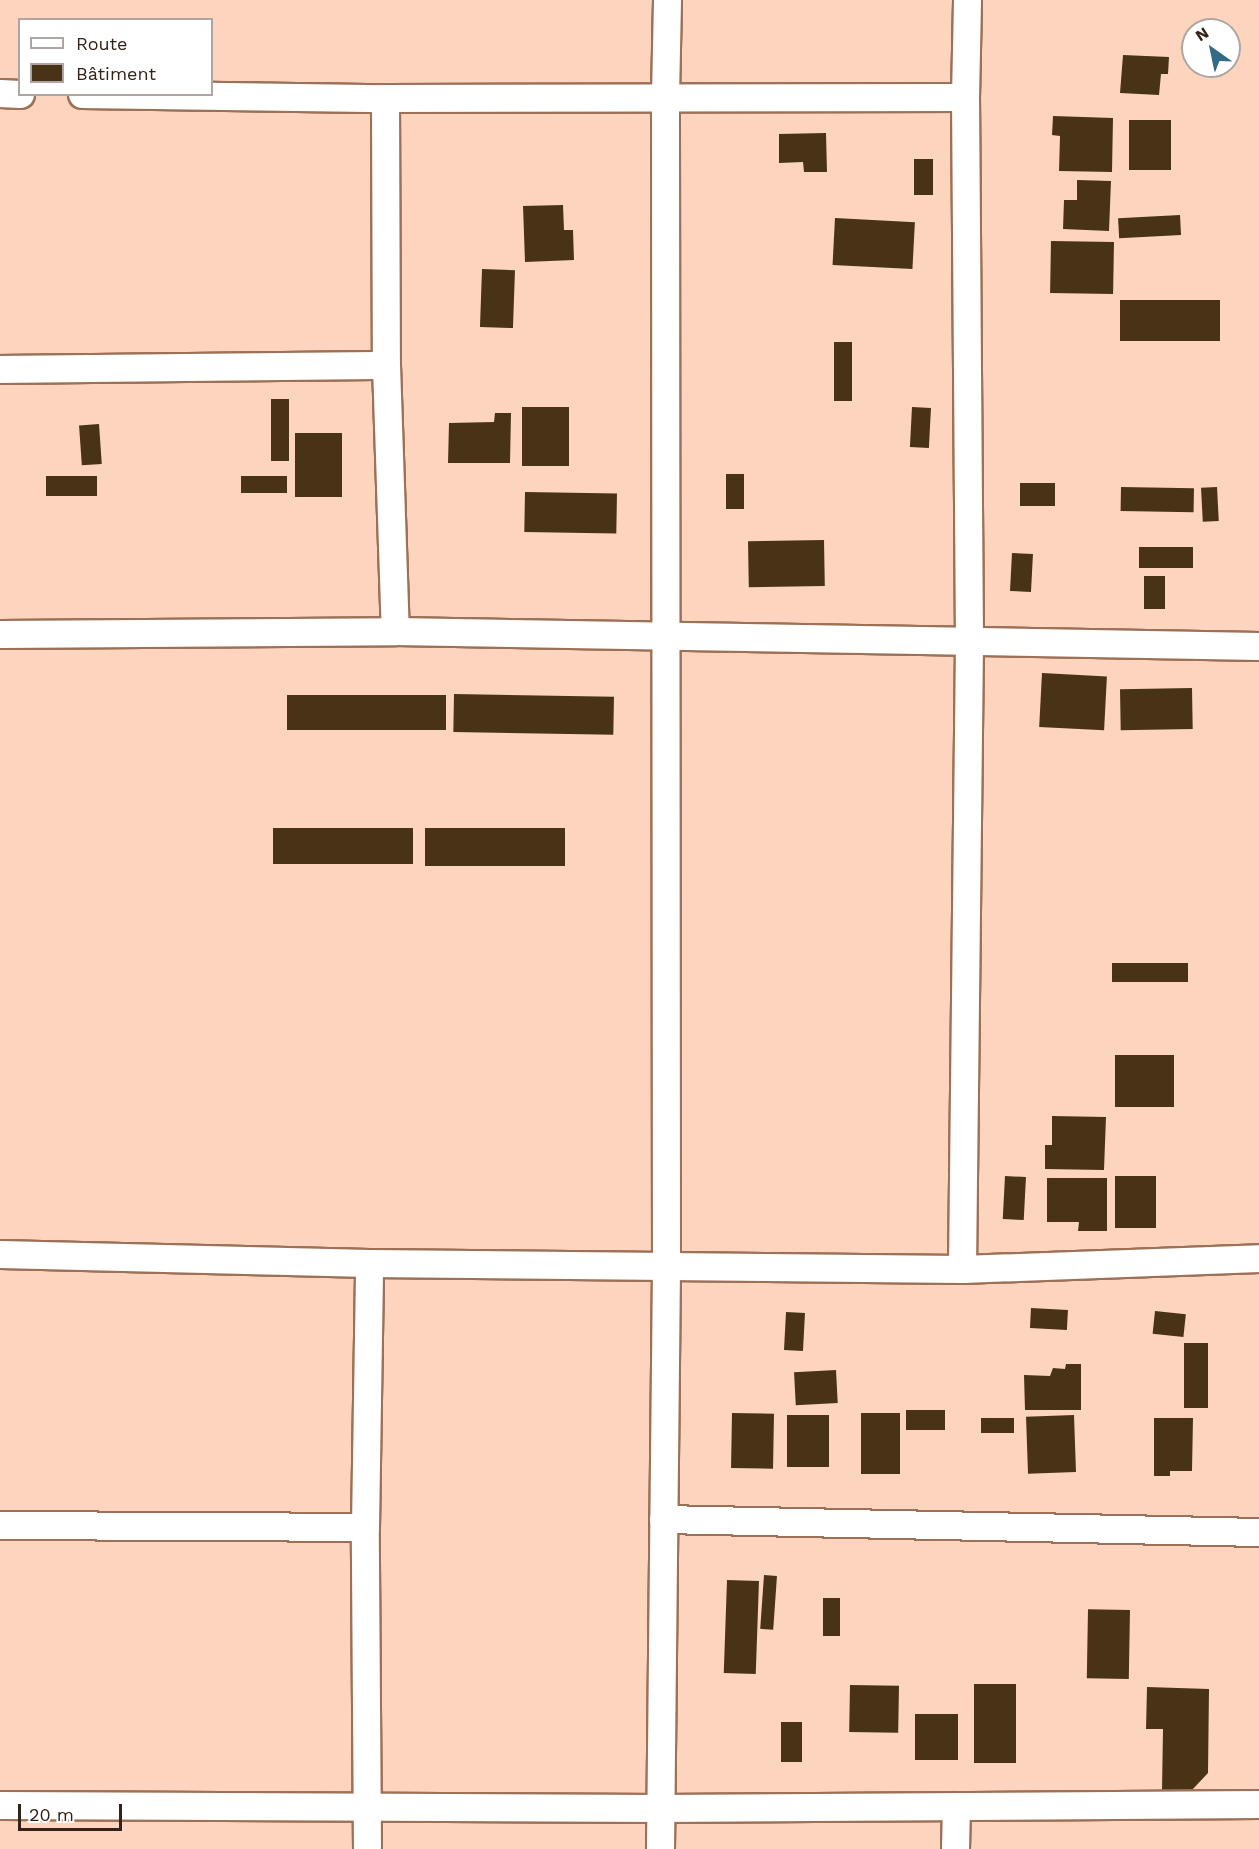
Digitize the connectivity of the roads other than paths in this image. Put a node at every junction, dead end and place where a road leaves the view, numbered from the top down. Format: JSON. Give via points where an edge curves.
{"nodes":[{"id":1,"x":667,"y":0,"type":"edge"},
{"id":2,"x":967,"y":0,"type":"edge"},
{"id":3,"x":0,"y":93,"type":"edge"},
{"id":4,"x":18,"y":94,"type":"edge"},
{"id":5,"x":213,"y":96,"type":"edge"},
{"id":6,"x":664,"y":96,"type":"junction"},
{"id":7,"x":965,"y":97,"type":"junction"},
{"id":8,"x":385,"y":98,"type":"junction"},
{"id":9,"x":386,"y":365,"type":"junction"},
{"id":10,"x":0,"y":369,"type":"edge"},
{"id":11,"x":396,"y":631,"type":"junction"},
{"id":12,"x":0,"y":634,"type":"edge"},
{"id":13,"x":666,"y":637,"type":"junction"},
{"id":14,"x":969,"y":641,"type":"junction"},
{"id":15,"x":1259,"y":646,"type":"edge"},
{"id":16,"x":0,"y":1254,"type":"edge"},
{"id":17,"x":1259,"y":1258,"type":"edge"},
{"id":18,"x":369,"y":1263,"type":"junction"},
{"id":19,"x":666,"y":1264,"type":"junction"},
{"id":20,"x":962,"y":1269,"type":"junction"},
{"id":21,"x":663,"y":1519,"type":"junction"},
{"id":22,"x":0,"y":1525,"type":"edge"},
{"id":23,"x":365,"y":1527,"type":"junction"},
{"id":24,"x":1259,"y":1532,"type":"edge"},
{"id":25,"x":1259,"y":1804,"type":"edge"},
{"id":26,"x":0,"y":1805,"type":"edge"},
{"id":27,"x":956,"y":1806,"type":"junction"},
{"id":28,"x":369,"y":1808,"type":"junction"},
{"id":29,"x":660,"y":1808,"type":"junction"},
{"id":30,"x":368,"y":1849,"type":"edge"},
{"id":31,"x":660,"y":1849,"type":"edge"},
{"id":32,"x":955,"y":1849,"type":"edge"}],
"edges":[{"from":1,"to":6,"type":"street"},
{"from":2,"to":7,"type":"street"},
{"from":3,"to":4,"type":"street"},
{"from":5,"to":8,"type":"street"},
{"from":6,"to":7,"type":"street"},
{"from":6,"to":8,"type":"street"},
{"from":6,"to":13,"type":"street"},
{"from":7,"to":14,"type":"street"},
{"from":8,"to":9,"type":"street"},
{"from":9,"to":10,"type":"street"},
{"from":9,"to":11,"type":"street"},
{"from":11,"to":12,"type":"street"},
{"from":11,"to":13,"type":"street"},
{"from":13,"to":14,"type":"street"},
{"from":13,"to":19,"type":"street"},
{"from":14,"to":15,"type":"street"},
{"from":14,"to":20,"type":"street"},
{"from":16,"to":18,"type":"street"},
{"from":17,"to":20,"type":"street"},
{"from":18,"to":19,"type":"street"},
{"from":18,"to":23,"type":"street"},
{"from":19,"to":20,"type":"street"},
{"from":19,"to":21,"type":"street"},
{"from":21,"to":24,"type":"street"},
{"from":21,"to":29,"type":"street"},
{"from":22,"to":23,"type":"street"},
{"from":23,"to":28,"type":"street"},
{"from":25,"to":27,"type":"street"},
{"from":26,"to":28,"type":"street"},
{"from":27,"to":29,"type":"street"},
{"from":27,"to":32,"type":"street"},
{"from":28,"to":29,"type":"street"},
{"from":28,"to":30,"type":"street"},
{"from":29,"to":31,"type":"street"}]}
